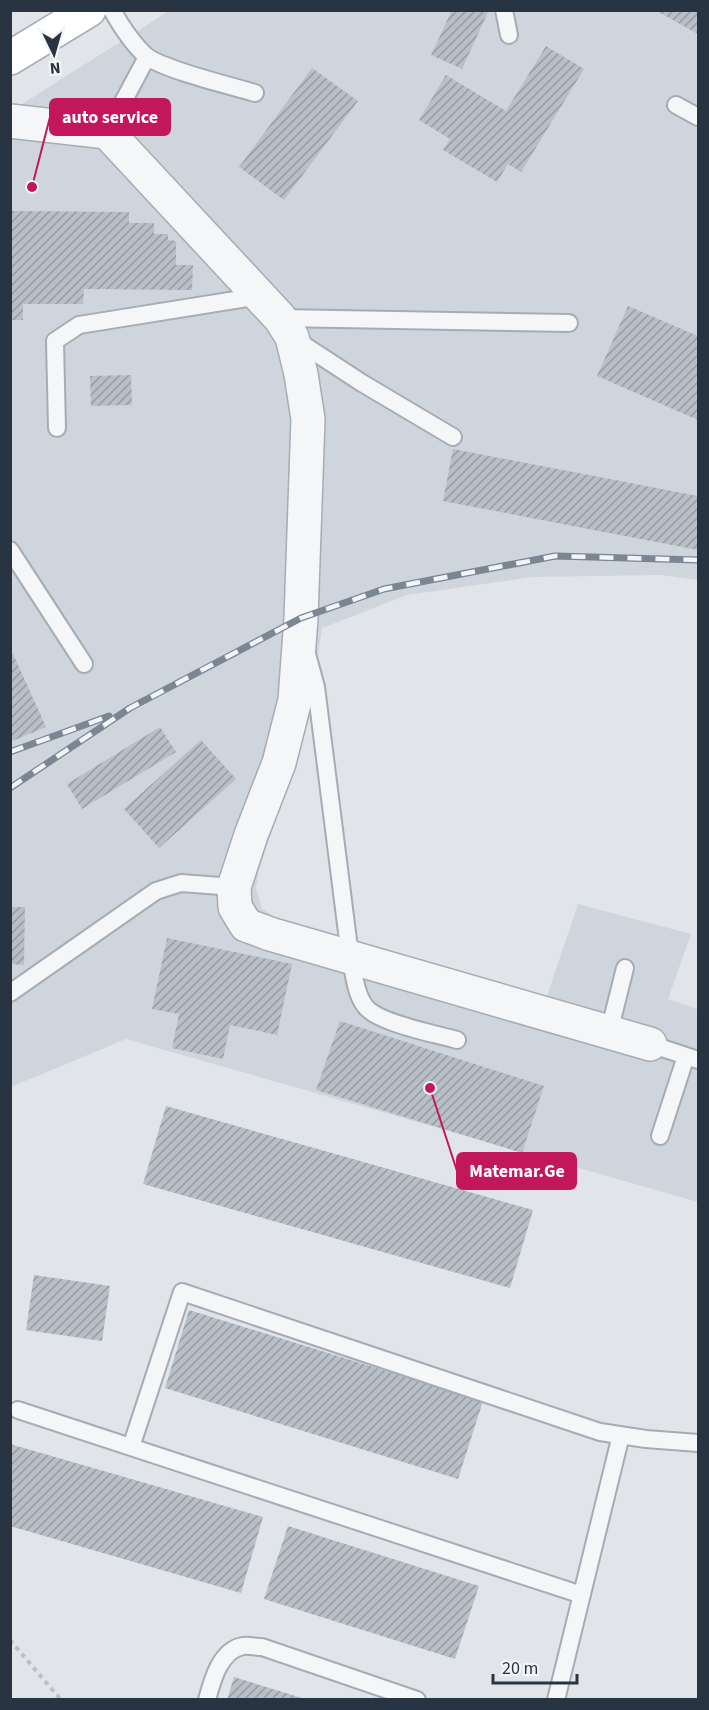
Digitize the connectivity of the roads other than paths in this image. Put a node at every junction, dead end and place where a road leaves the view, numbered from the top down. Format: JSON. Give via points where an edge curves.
{"nodes":[{"id":1,"x":89,"y":10,"type":"edge"},
{"id":2,"x":112,"y":10,"type":"edge"},
{"id":3,"x":504,"y":10,"type":"edge"},
{"id":4,"x":509,"y":35,"type":"dead end"},
{"id":5,"x":147,"y":57,"type":"junction"},
{"id":6,"x":10,"y":58,"type":"edge"},
{"id":7,"x":255,"y":93,"type":"dead end"},
{"id":8,"x":676,"y":105,"type":"dead end"},
{"id":9,"x":699,"y":117,"type":"edge"},
{"id":10,"x":10,"y":121,"type":"edge"},
{"id":11,"x":107,"y":132,"type":"junction"},
{"id":12,"x":277,"y":317,"type":"junction"},
{"id":13,"x":569,"y":323,"type":"dead end"},
{"id":14,"x":57,"y":428,"type":"dead end"},
{"id":15,"x":453,"y":437,"type":"dead end"},
{"id":16,"x":10,"y":550,"type":"edge"},
{"id":17,"x":300,"y":627,"type":"junction"},
{"id":18,"x":84,"y":664,"type":"dead end"},
{"id":19,"x":234,"y":887,"type":"junction"},
{"id":20,"x":350,"y":957,"type":"junction"},
{"id":21,"x":625,"y":968,"type":"dead end"},
{"id":22,"x":10,"y":993,"type":"edge"},
{"id":23,"x":609,"y":1032,"type":"junction"},
{"id":24,"x":457,"y":1040,"type":"dead end"},
{"id":25,"x":650,"y":1044,"type":"joint"},
{"id":26,"x":692,"y":1058,"type":"edge"},
{"id":27,"x":660,"y":1136,"type":"dead end"},
{"id":28,"x":18,"y":1410,"type":"dead end"},
{"id":29,"x":621,"y":1435,"type":"junction"},
{"id":30,"x":699,"y":1443,"type":"edge"},
{"id":31,"x":131,"y":1447,"type":"junction"},
{"id":32,"x":582,"y":1594,"type":"junction"},
{"id":33,"x":207,"y":1700,"type":"edge"},
{"id":34,"x":417,"y":1700,"type":"edge"},
{"id":35,"x":556,"y":1700,"type":"edge"}],
"edges":[{"from":1,"to":6,"type":"street"},
{"from":2,"to":5,"type":"lane"},
{"from":3,"to":4,"type":"lane"},
{"from":5,"to":7,"type":"lane"},
{"from":5,"to":11,"type":"lane"},
{"from":8,"to":9,"type":"lane"},
{"from":10,"to":11,"type":"street"},
{"from":11,"to":12,"type":"street"},
{"from":12,"to":13,"type":"lane"},
{"from":12,"to":14,"type":"lane","via":[[79,325],[55,341]]},
{"from":12,"to":15,"type":"lane","via":[[362,383]]},
{"from":12,"to":17,"type":"street","via":[[301,374],[308,419]]},
{"from":16,"to":18,"type":"lane"},
{"from":17,"to":19,"type":"street","via":[[295,700],[279,763]]},
{"from":17,"to":20,"type":"lane","via":[[316,687]]},
{"from":19,"to":20,"type":"street","via":[[235,907],[246,925]]},
{"from":19,"to":22,"type":"lane","via":[[180,883],[156,891]]},
{"from":20,"to":23,"type":"street"},
{"from":20,"to":24,"type":"lane","via":[[365,1006],[379,1018]]},
{"from":21,"to":23,"type":"lane"},
{"from":23,"to":25,"type":"street"},
{"from":25,"to":26,"type":"lane"},
{"from":26,"to":27,"type":"lane"},
{"from":28,"to":31,"type":"lane"},
{"from":29,"to":30,"type":"lane"},
{"from":29,"to":31,"type":"lane","via":[[600,1432],[182,1292]]},
{"from":29,"to":32,"type":"lane"},
{"from":31,"to":32,"type":"lane"},
{"from":32,"to":35,"type":"lane"},
{"from":33,"to":34,"type":"lane","via":[[213,1678],[227,1655],[242,1646],[262,1647]]}]}
